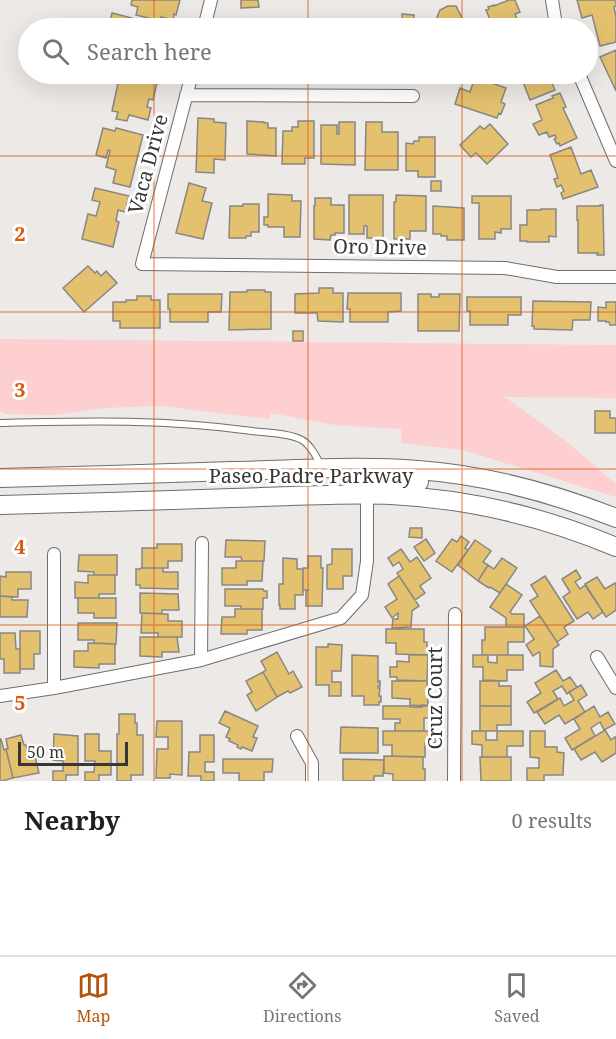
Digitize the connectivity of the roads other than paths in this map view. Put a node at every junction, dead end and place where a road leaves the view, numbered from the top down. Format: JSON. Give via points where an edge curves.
{"nodes":[{"id":1,"x":211,"y":0,"type":"edge"},
{"id":2,"x":552,"y":0,"type":"edge"},
{"id":3,"x":206,"y":18,"type":"edge"},
{"id":4,"x":555,"y":18,"type":"edge"},
{"id":5,"x":189,"y":84,"type":"edge"},
{"id":6,"x":583,"y":84,"type":"edge"},
{"id":7,"x":186,"y":94,"type":"junction"},
{"id":8,"x":413,"y":96,"type":"dead end"},
{"id":9,"x":616,"y":161,"type":"edge"},
{"id":10,"x":142,"y":264,"type":"joint"},
{"id":11,"x":616,"y":276,"type":"edge"},
{"id":12,"x":0,"y":423,"type":"edge"},
{"id":13,"x":323,"y":469,"type":"junction"},
{"id":14,"x":0,"y":478,"type":"edge"},
{"id":15,"x":496,"y":481,"type":"junction"},
{"id":16,"x":367,"y":495,"type":"junction"},
{"id":17,"x":0,"y":505,"type":"edge"},
{"id":18,"x":616,"y":518,"type":"edge"},
{"id":19,"x":202,"y":543,"type":"dead end"},
{"id":20,"x":616,"y":547,"type":"edge"},
{"id":21,"x":54,"y":554,"type":"dead end"},
{"id":22,"x":455,"y":614,"type":"dead end"},
{"id":23,"x":597,"y":657,"type":"dead end"},
{"id":24,"x":201,"y":660,"type":"junction"},
{"id":25,"x":54,"y":688,"type":"junction"},
{"id":26,"x":616,"y":688,"type":"edge"},
{"id":27,"x":0,"y":696,"type":"edge"},
{"id":28,"x":297,"y":736,"type":"dead end"},
{"id":29,"x":312,"y":781,"type":"edge"},
{"id":30,"x":454,"y":781,"type":"edge"}],
"edges":[{"from":1,"to":3,"type":"street"},
{"from":2,"to":4,"type":"street"},
{"from":5,"to":7,"type":"street","name":"Vaca Drive"},
{"from":6,"to":9,"type":"street"},
{"from":7,"to":8,"type":"street"},
{"from":7,"to":10,"type":"street","name":"Vaca Drive"},
{"from":10,"to":11,"type":"street","name":"Oro Drive","via":[[505,268],[557,277]]},
{"from":12,"to":13,"type":"lane","via":[[140,421],[293,436],[306,442]]},
{"from":13,"to":14,"type":"main road","name":"Paseo Padre Parkway"},
{"from":13,"to":15,"type":"main road","name":"Paseo Padre Parkway","via":[[418,470]]},
{"from":15,"to":16,"type":"main road","via":[[396,481]]},
{"from":15,"to":18,"type":"main road","name":"Paseo Padre Parkway"},
{"from":16,"to":17,"type":"main road","name":"Paseo Padre Parkway"},
{"from":16,"to":20,"type":"main road","name":"Paseo Padre Parkway","via":[[423,498],[501,510],[556,524]]},
{"from":16,"to":24,"type":"street","via":[[367,561],[362,595],[341,618]]},
{"from":19,"to":24,"type":"street"},
{"from":21,"to":25,"type":"street"},
{"from":22,"to":30,"type":"street","name":"Cruz Court"},
{"from":23,"to":26,"type":"street"},
{"from":24,"to":25,"type":"street"},
{"from":25,"to":27,"type":"street"},
{"from":28,"to":29,"type":"street","via":[[312,763]]}]}
